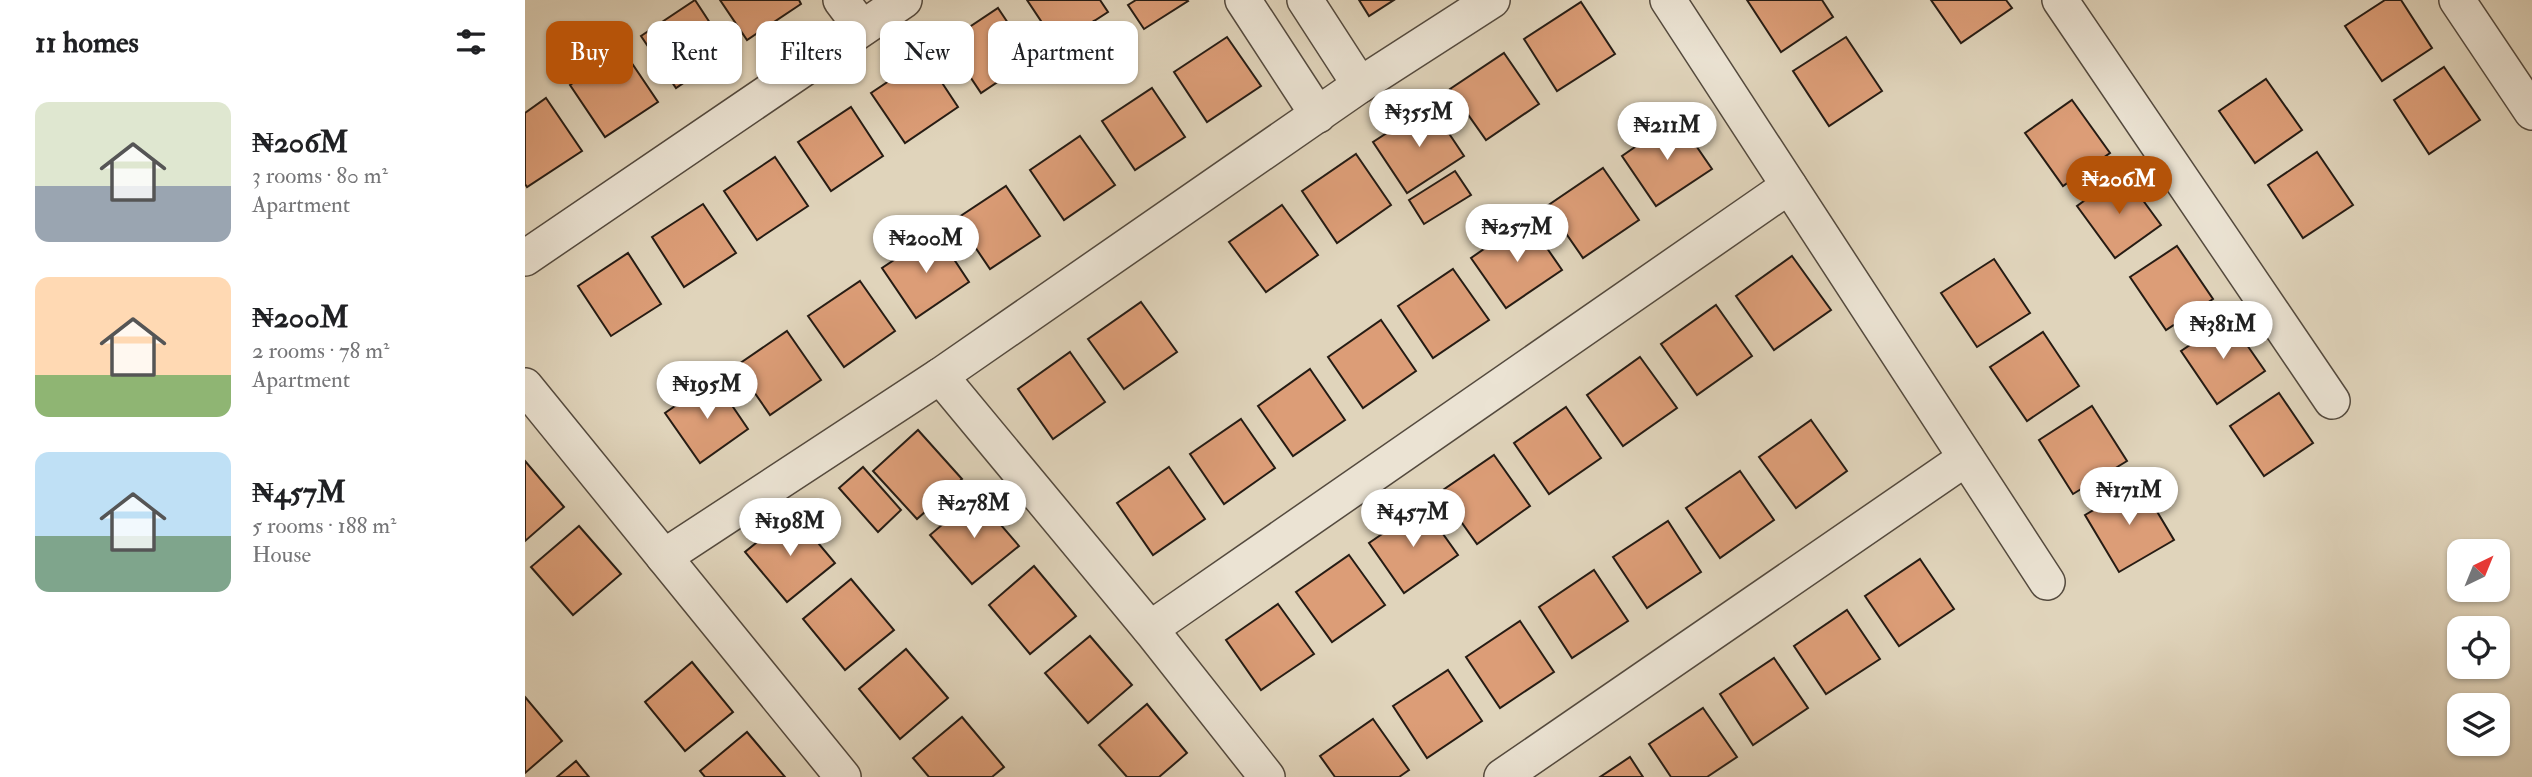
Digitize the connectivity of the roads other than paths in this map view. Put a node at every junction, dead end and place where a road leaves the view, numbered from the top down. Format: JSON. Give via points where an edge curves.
{"nodes":[{"id":1,"x":841,"y":0,"type":"edge"},
{"id":2,"x":904,"y":0,"type":"edge"},
{"id":3,"x":1243,"y":0,"type":"edge"},
{"id":4,"x":1305,"y":0,"type":"edge"},
{"id":5,"x":1492,"y":0,"type":"edge"},
{"id":6,"x":1668,"y":0,"type":"edge"},
{"id":7,"x":2060,"y":0,"type":"edge"},
{"id":8,"x":2457,"y":0,"type":"edge"},
{"id":9,"x":857,"y":21,"type":"edge"},
{"id":10,"x":866,"y":25,"type":"edge"},
{"id":11,"x":780,"y":84,"type":"edge"},
{"id":12,"x":1360,"y":85,"type":"junction"},
{"id":13,"x":2532,"y":112,"type":"edge"},
{"id":14,"x":1318,"y":115,"type":"junction"},
{"id":15,"x":1789,"y":186,"type":"junction"},
{"id":16,"x":525,"y":258,"type":"edge"},
{"id":17,"x":940,"y":376,"type":"junction"},
{"id":18,"x":525,"y":386,"type":"edge"},
{"id":19,"x":2332,"y":401,"type":"dead end"},
{"id":20,"x":1966,"y":458,"type":"junction"},
{"id":21,"x":664,"y":557,"type":"junction"},
{"id":22,"x":2047,"y":582,"type":"dead end"},
{"id":23,"x":1150,"y":629,"type":"junction"},
{"id":24,"x":843,"y":777,"type":"edge"},
{"id":25,"x":1267,"y":777,"type":"edge"},
{"id":26,"x":1501,"y":777,"type":"edge"}],
"edges":[{"from":1,"to":9,"type":"street"},
{"from":2,"to":10,"type":"street"},
{"from":3,"to":14,"type":"street"},
{"from":4,"to":12,"type":"street"},
{"from":5,"to":12,"type":"street"},
{"from":6,"to":15,"type":"street"},
{"from":7,"to":19,"type":"street"},
{"from":8,"to":13,"type":"street"},
{"from":11,"to":16,"type":"street"},
{"from":12,"to":14,"type":"street"},
{"from":14,"to":17,"type":"street"},
{"from":15,"to":20,"type":"street"},
{"from":15,"to":23,"type":"street"},
{"from":17,"to":21,"type":"street"},
{"from":17,"to":23,"type":"street"},
{"from":18,"to":21,"type":"street"},
{"from":20,"to":22,"type":"street"},
{"from":20,"to":26,"type":"street"},
{"from":21,"to":24,"type":"street"},
{"from":23,"to":25,"type":"street"}]}
